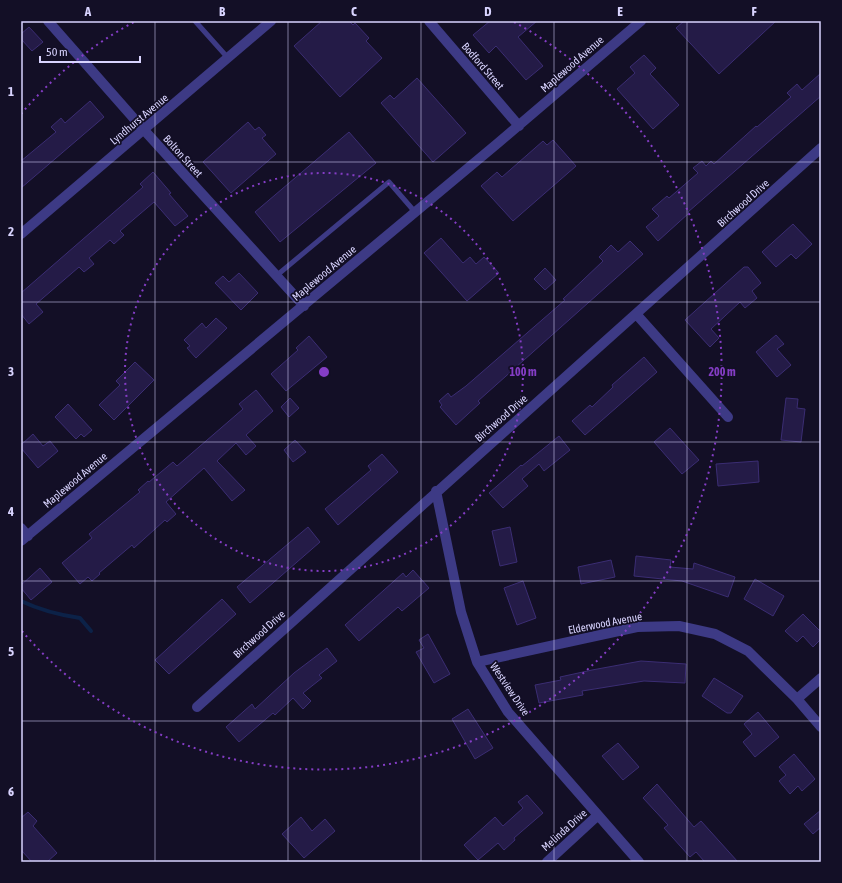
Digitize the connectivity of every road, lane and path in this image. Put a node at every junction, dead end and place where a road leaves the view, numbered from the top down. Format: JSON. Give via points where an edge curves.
{"nodes":[{"id":1,"x":48,"y":21,"type":"edge"},
{"id":2,"x":195,"y":21,"type":"edge"},
{"id":3,"x":271,"y":21,"type":"edge"},
{"id":4,"x":429,"y":21,"type":"edge"},
{"id":5,"x":641,"y":21,"type":"edge"},
{"id":6,"x":228,"y":58,"type":"junction"},
{"id":7,"x":519,"y":126,"type":"junction"},
{"id":8,"x":144,"y":130,"type":"junction"},
{"id":9,"x":821,"y":148,"type":"edge"},
{"id":10,"x":415,"y":212,"type":"junction"},
{"id":11,"x":21,"y":234,"type":"edge"},
{"id":12,"x":276,"y":276,"type":"junction"},
{"id":13,"x":304,"y":306,"type":"junction"},
{"id":14,"x":636,"y":315,"type":"junction"},
{"id":15,"x":728,"y":416,"type":"dead end"},
{"id":16,"x":436,"y":491,"type":"junction"},
{"id":17,"x":23,"y":535,"type":"edge"},
{"id":18,"x":477,"y":662,"type":"junction"},
{"id":19,"x":821,"y":678,"type":"edge"},
{"id":20,"x":797,"y":699,"type":"junction"},
{"id":21,"x":197,"y":706,"type":"dead end"},
{"id":22,"x":821,"y":727,"type":"edge"},
{"id":23,"x":597,"y":816,"type":"junction"},
{"id":24,"x":547,"y":862,"type":"edge"},
{"id":25,"x":639,"y":862,"type":"edge"}],
"edges":[{"from":1,"to":8,"type":"street","name":"Bolton Street"},
{"from":2,"to":6,"type":"lane"},
{"from":3,"to":6,"type":"street","name":"Lyndhurst Avenue"},
{"from":4,"to":7,"type":"street","name":"Bodford Street"},
{"from":5,"to":7,"type":"street","name":"Maplewood Avenue"},
{"from":6,"to":8,"type":"street","name":"Lyndhurst Avenue"},
{"from":7,"to":10,"type":"street","name":"Maplewood Avenue"},
{"from":8,"to":11,"type":"street","name":"Lyndhurst Avenue"},
{"from":8,"to":12,"type":"street","name":"Bolton Street"},
{"from":9,"to":14,"type":"street","name":"Birchwood Drive"},
{"from":10,"to":12,"type":"lane","via":[[389,182]]},
{"from":10,"to":13,"type":"street","name":"Maplewood Avenue"},
{"from":12,"to":13,"type":"street","name":"Bolton Street"},
{"from":13,"to":17,"type":"street","name":"Maplewood Avenue"},
{"from":14,"to":15,"type":"street"},
{"from":14,"to":16,"type":"street","name":"Birchwood Drive"},
{"from":16,"to":18,"type":"street","name":"Westview Drive","via":[[461,612]]},
{"from":16,"to":21,"type":"street","name":"Birchwood Drive"},
{"from":18,"to":20,"type":"street","name":"Elderwood Avenue","via":[[637,627],[679,626],[716,634],[748,650]]},
{"from":18,"to":23,"type":"street","name":"Westview Drive","via":[[508,712]]},
{"from":19,"to":20,"type":"street"},
{"from":20,"to":22,"type":"street","name":"Elderwood Avenue"},
{"from":23,"to":24,"type":"street","name":"Melinda Drive"},
{"from":23,"to":25,"type":"street","name":"Westview Drive"}]}
